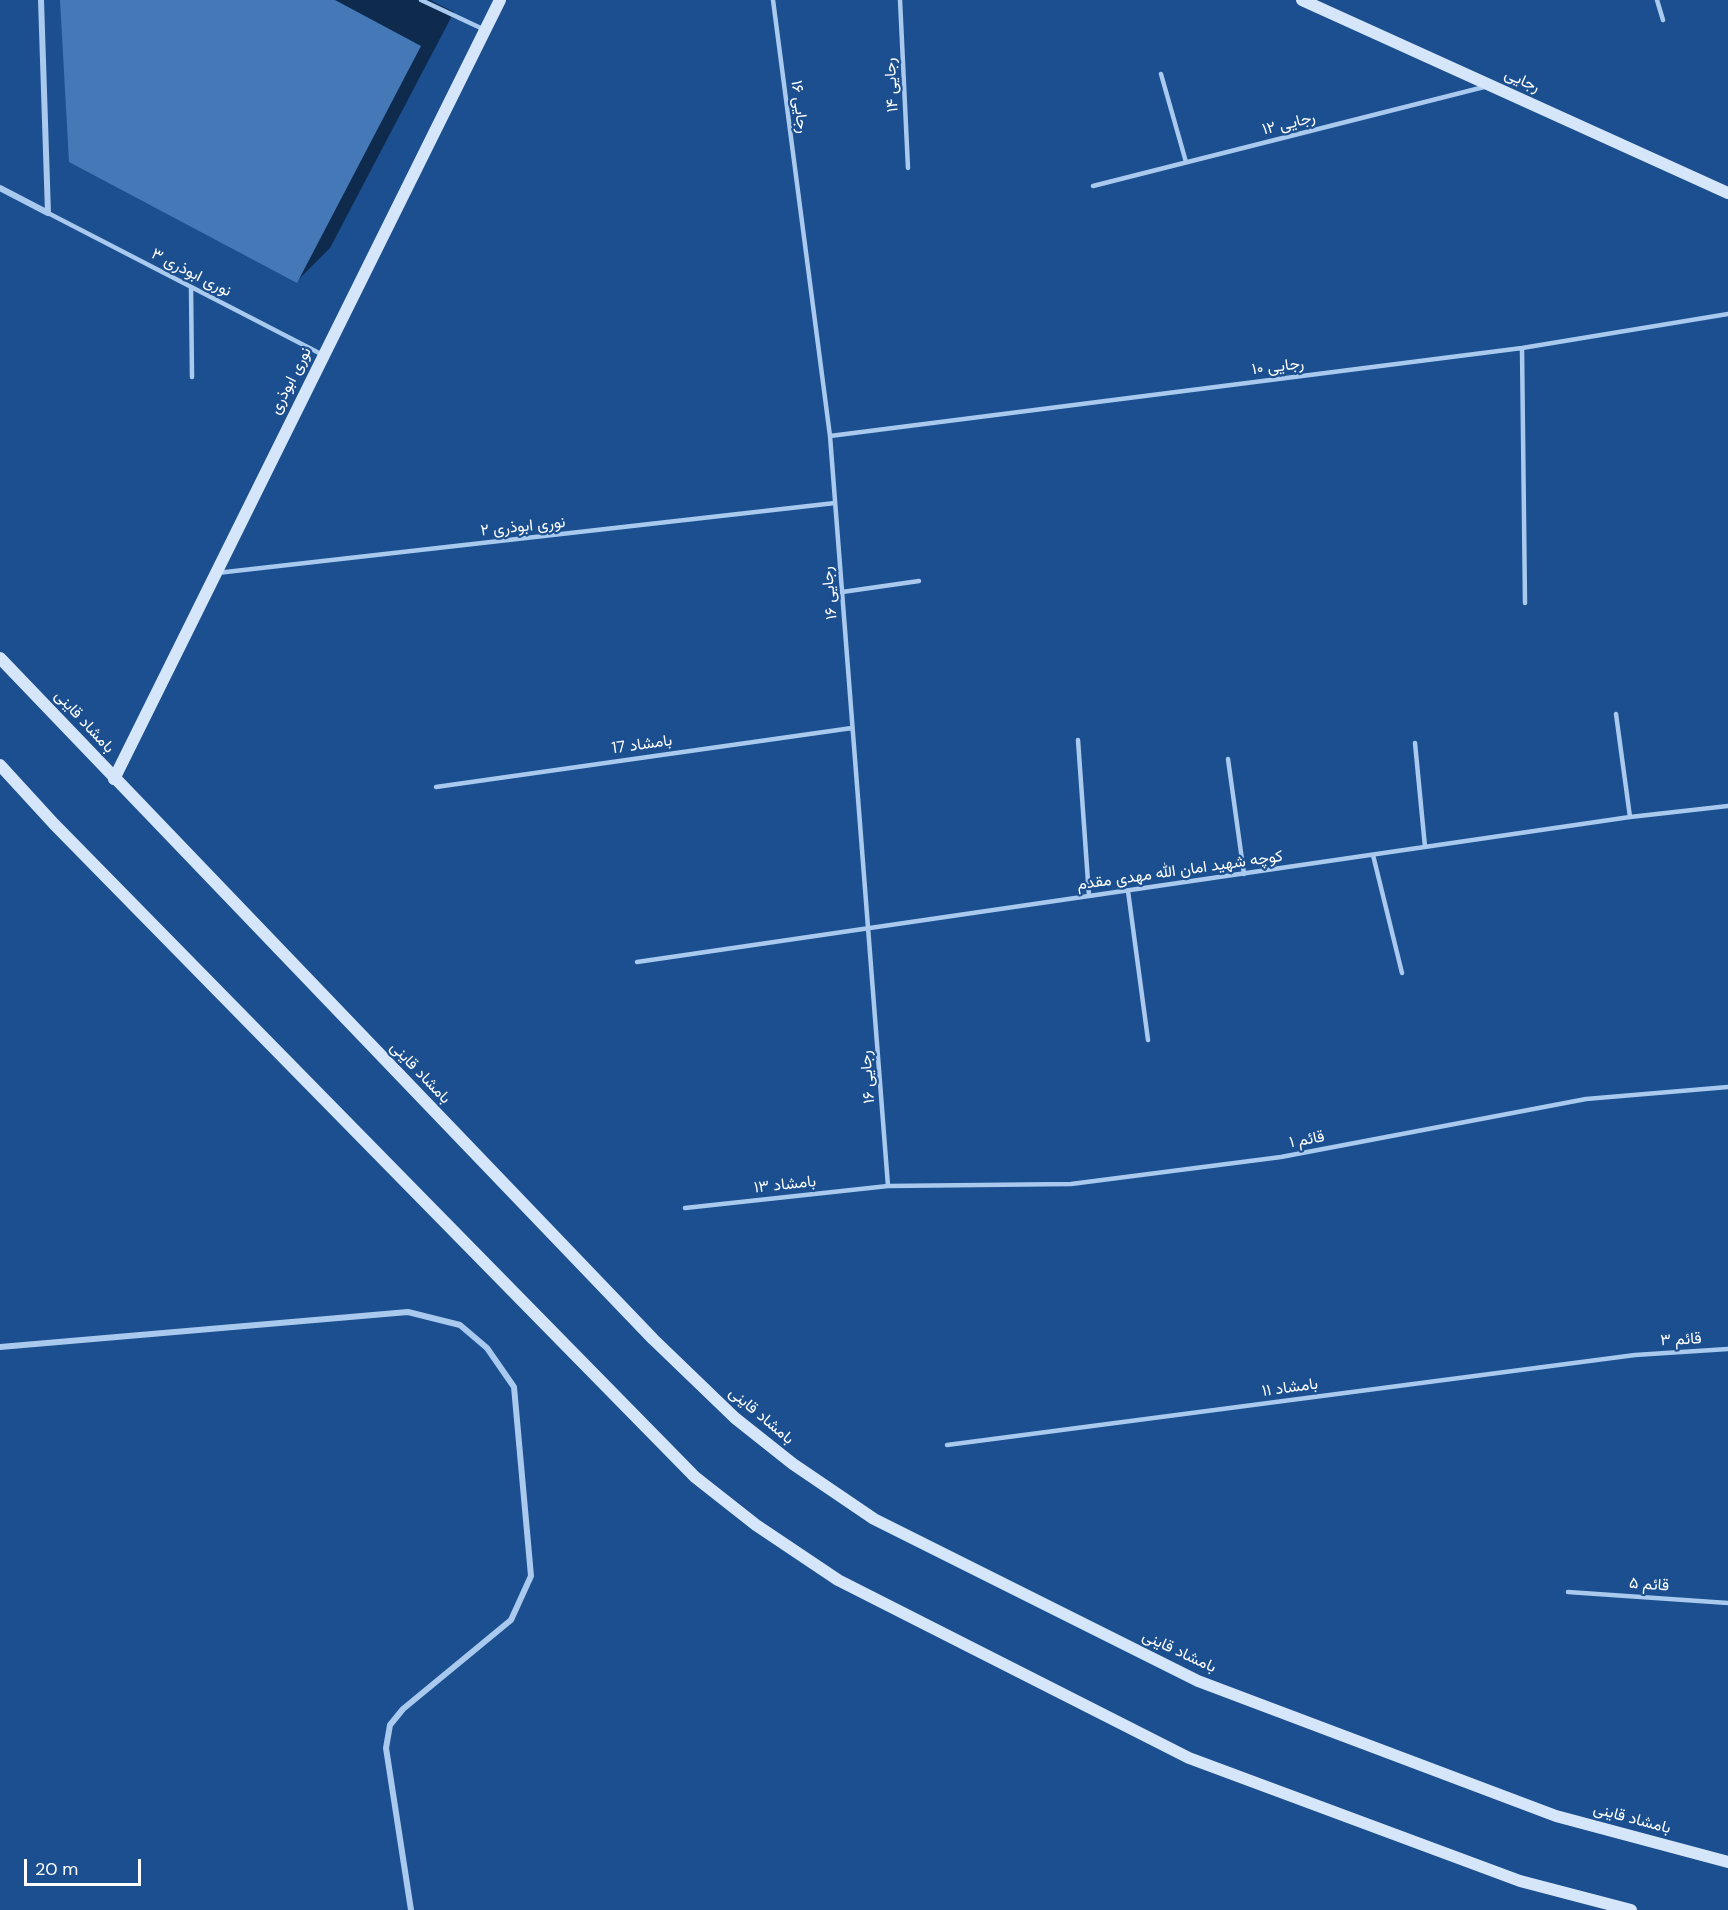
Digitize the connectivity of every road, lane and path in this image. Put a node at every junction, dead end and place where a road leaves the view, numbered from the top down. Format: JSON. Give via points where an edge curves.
{"nodes":[{"id":1,"x":41,"y":0,"type":"edge"},
{"id":2,"x":421,"y":0,"type":"edge"},
{"id":3,"x":500,"y":0,"type":"edge"},
{"id":4,"x":773,"y":0,"type":"edge"},
{"id":5,"x":900,"y":0,"type":"edge"},
{"id":6,"x":1657,"y":0,"type":"edge"},
{"id":7,"x":1304,"y":1,"type":"edge"},
{"id":8,"x":1663,"y":20,"type":"dead end"},
{"id":9,"x":485,"y":30,"type":"junction"},
{"id":10,"x":1161,"y":74,"type":"dead end"},
{"id":11,"x":1490,"y":85,"type":"junction"},
{"id":12,"x":1186,"y":162,"type":"junction"},
{"id":13,"x":908,"y":168,"type":"dead end"},
{"id":14,"x":1093,"y":186,"type":"dead end"},
{"id":15,"x":0,"y":188,"type":"edge"},
{"id":16,"x":1728,"y":193,"type":"edge"},
{"id":17,"x":48,"y":213,"type":"junction"},
{"id":18,"x":191,"y":287,"type":"junction"},
{"id":19,"x":1728,"y":314,"type":"edge"},
{"id":20,"x":1522,"y":348,"type":"junction"},
{"id":21,"x":323,"y":355,"type":"junction"},
{"id":22,"x":192,"y":377,"type":"dead end"},
{"id":23,"x":830,"y":436,"type":"junction"},
{"id":24,"x":835,"y":503,"type":"junction"},
{"id":25,"x":214,"y":574,"type":"junction"},
{"id":26,"x":919,"y":581,"type":"dead end"},
{"id":27,"x":842,"y":592,"type":"junction"},
{"id":28,"x":1525,"y":603,"type":"dead end"},
{"id":29,"x":0,"y":658,"type":"edge"},
{"id":30,"x":1616,"y":714,"type":"dead end"},
{"id":31,"x":852,"y":728,"type":"junction"},
{"id":32,"x":1078,"y":740,"type":"dead end"},
{"id":33,"x":1415,"y":742,"type":"dead end"},
{"id":34,"x":1228,"y":759,"type":"dead end"},
{"id":35,"x":0,"y":765,"type":"edge"},
{"id":36,"x":114,"y":779,"type":"junction"},
{"id":37,"x":436,"y":787,"type":"dead end"},
{"id":38,"x":1728,"y":806,"type":"edge"},
{"id":39,"x":1630,"y":817,"type":"junction"},
{"id":40,"x":1425,"y":847,"type":"junction"},
{"id":41,"x":1373,"y":855,"type":"junction"},
{"id":42,"x":1244,"y":874,"type":"junction"},
{"id":43,"x":1128,"y":891,"type":"junction"},
{"id":44,"x":1089,"y":896,"type":"junction"},
{"id":45,"x":868,"y":927,"type":"junction"},
{"id":46,"x":637,"y":962,"type":"dead end"},
{"id":47,"x":1402,"y":973,"type":"dead end"},
{"id":48,"x":1148,"y":1040,"type":"dead end"},
{"id":49,"x":1728,"y":1087,"type":"edge"},
{"id":50,"x":888,"y":1186,"type":"junction"},
{"id":51,"x":685,"y":1208,"type":"dead end"},
{"id":52,"x":0,"y":1347,"type":"edge"},
{"id":53,"x":1728,"y":1349,"type":"edge"},
{"id":54,"x":1635,"y":1355,"type":"joint"},
{"id":55,"x":948,"y":1445,"type":"dead end"},
{"id":56,"x":1568,"y":1592,"type":"dead end"},
{"id":57,"x":1728,"y":1603,"type":"edge"},
{"id":58,"x":1728,"y":1862,"type":"edge"},
{"id":59,"x":411,"y":1910,"type":"edge"},
{"id":60,"x":1631,"y":1910,"type":"edge"}],
"edges":[{"from":1,"to":17,"type":"street"},
{"from":2,"to":9,"type":"lane"},
{"from":3,"to":9,"type":"main road","name":"نوری ابوذری"},
{"from":4,"to":23,"type":"lane","name":"رجایی ۱۶"},
{"from":5,"to":13,"type":"lane","name":"رجایی ۱۴"},
{"from":6,"to":8,"type":"lane"},
{"from":7,"to":11,"type":"main road","name":"رجایی"},
{"from":9,"to":21,"type":"main road","name":"نوری ابوذری"},
{"from":10,"to":12,"type":"lane"},
{"from":11,"to":12,"type":"lane","name":"رجایی ۱۲"},
{"from":11,"to":16,"type":"main road","name":"رجایی"},
{"from":12,"to":14,"type":"lane","name":"رجایی ۱۲"},
{"from":15,"to":17,"type":"street"},
{"from":17,"to":18,"type":"lane","name":"نوری ابوذری ۳"},
{"from":18,"to":21,"type":"lane","name":"نوری ابوذری ۳"},
{"from":18,"to":22,"type":"lane"},
{"from":19,"to":20,"type":"lane","name":"رجایی ۱۰"},
{"from":20,"to":23,"type":"lane","name":"رجایی ۱۰"},
{"from":20,"to":28,"type":"lane"},
{"from":21,"to":25,"type":"main road","name":"نوری ابوذری"},
{"from":23,"to":24,"type":"lane","name":"رجایی ۱۶"},
{"from":24,"to":25,"type":"lane","name":"نوری ابوذری ۲"},
{"from":24,"to":27,"type":"lane","name":"رجایی ۱۶"},
{"from":25,"to":36,"type":"main road","name":"نوری ابوذری"},
{"from":26,"to":27,"type":"lane"},
{"from":27,"to":31,"type":"lane","name":"رجایی ۱۶"},
{"from":29,"to":36,"type":"main road","name":"بامشاد قاینی"},
{"from":30,"to":39,"type":"lane"},
{"from":31,"to":37,"type":"lane","name":"بامشاد 17"},
{"from":31,"to":45,"type":"lane","name":"رجایی ۱۶"},
{"from":32,"to":44,"type":"lane"},
{"from":33,"to":40,"type":"lane"},
{"from":34,"to":42,"type":"lane"},
{"from":35,"to":60,"type":"main road","via":[[695,1477],[756,1525],[838,1580],[1190,1758],[1520,1881]]},
{"from":36,"to":58,"type":"main road","name":"بامشاد قاینی","via":[[653,1339],[735,1418],[793,1464],[874,1519],[1198,1681],[1556,1816]]},
{"from":38,"to":39,"type":"lane","name":"کوچه شهید امان الله مهدی مقدم"},
{"from":39,"to":40,"type":"lane","name":"کوچه شهید امان الله مهدی مقدم"},
{"from":40,"to":41,"type":"lane","name":"کوچه شهید امان الله مهدی مقدم"},
{"from":41,"to":42,"type":"lane","name":"کوچه شهید امان الله مهدی مقدم"},
{"from":41,"to":47,"type":"lane"},
{"from":42,"to":43,"type":"lane","name":"کوچه شهید امان الله مهدی مقدم"},
{"from":43,"to":44,"type":"lane","name":"کوچه شهید امان الله مهدی مقدم"},
{"from":43,"to":48,"type":"lane"},
{"from":44,"to":45,"type":"lane","name":"کوچه شهید امان الله مهدی مقدم"},
{"from":45,"to":46,"type":"lane","name":"کوچه شهید امان الله مهدی مقدم"},
{"from":45,"to":50,"type":"lane","name":"رجایی ۱۶"},
{"from":49,"to":50,"type":"lane","name":"قائم ۱","via":[[1586,1099],[1281,1157],[1071,1184]]},
{"from":50,"to":51,"type":"lane","name":"بامشاد ۱۳"},
{"from":52,"to":59,"type":"street","via":[[408,1312],[460,1325],[487,1348],[514,1387],[531,1576],[511,1620],[403,1709],[390,1725],[386,1748]]},
{"from":53,"to":54,"type":"lane","name":"قائم ۳"},
{"from":54,"to":55,"type":"lane","name":"بامشاد ۱۱"},
{"from":56,"to":57,"type":"lane","name":"قائم ۵"}]}
